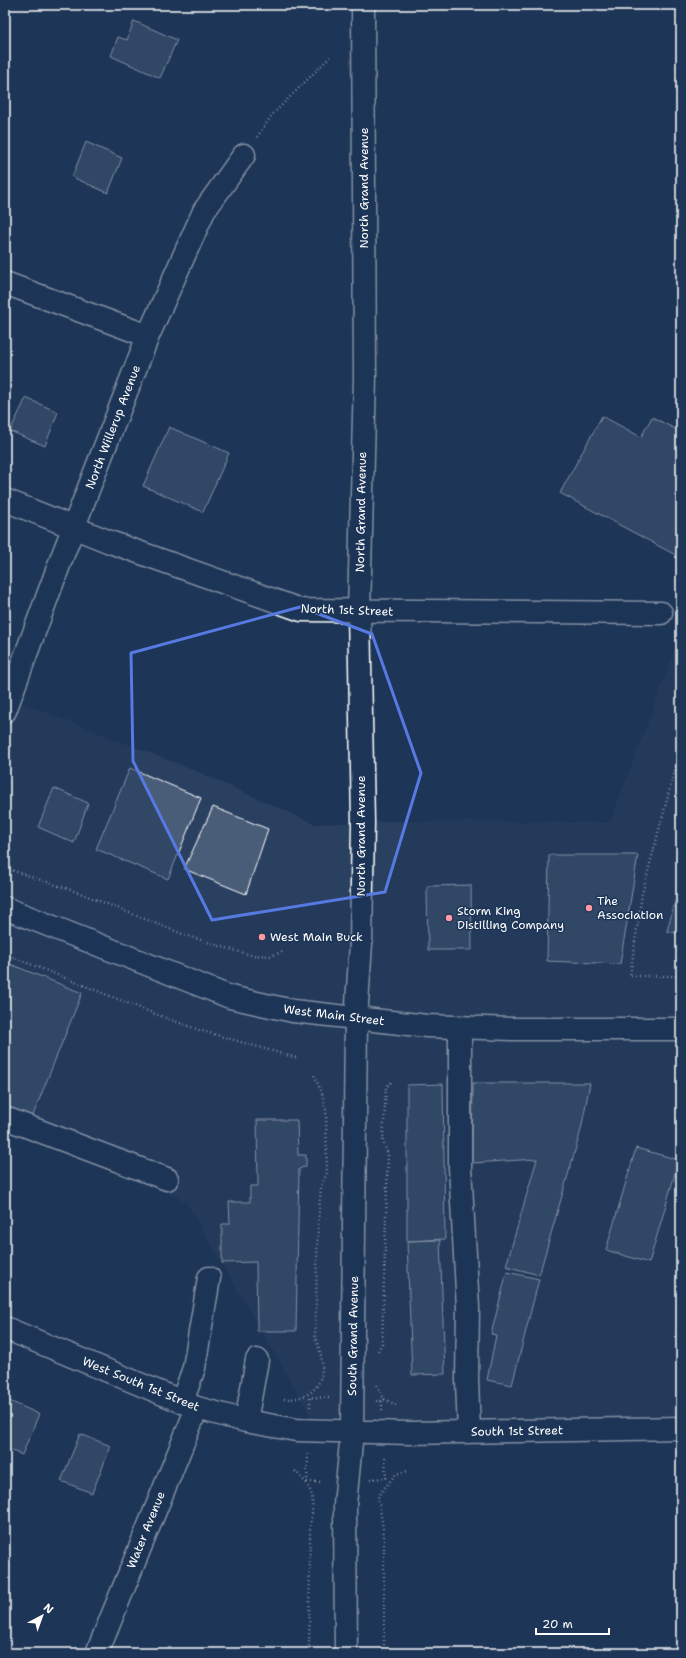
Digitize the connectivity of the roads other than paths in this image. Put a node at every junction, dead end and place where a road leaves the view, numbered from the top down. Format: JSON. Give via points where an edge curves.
{"nodes":[{"id":1,"x":363,"y":5,"type":"edge"},
{"id":2,"x":244,"y":155,"type":"road end"},
{"id":3,"x":5,"y":283,"type":"edge"},
{"id":4,"x":148,"y":336,"type":"junction"},
{"id":5,"x":5,"y":500,"type":"edge"},
{"id":6,"x":73,"y":528,"type":"junction"},
{"id":7,"x":359,"y":611,"type":"junction"},
{"id":8,"x":661,"y":612,"type":"dead end"},
{"id":9,"x":5,"y":711,"type":"edge"},
{"id":10,"x":5,"y":908,"type":"edge"},
{"id":11,"x":356,"y":1019,"type":"junction"},
{"id":12,"x":460,"y":1028,"type":"junction"},
{"id":13,"x":681,"y":1029,"type":"edge"},
{"id":14,"x":5,"y":1118,"type":"edge"},
{"id":15,"x":167,"y":1178,"type":"dead end"},
{"id":16,"x":209,"y":1278,"type":"dead end"},
{"id":17,"x":5,"y":1328,"type":"edge"},
{"id":18,"x":257,"y":1360,"type":"dead end"},
{"id":19,"x":189,"y":1405,"type":"junction"},
{"id":20,"x":246,"y":1421,"type":"junction"},
{"id":21,"x":681,"y":1428,"type":"edge"},
{"id":22,"x":352,"y":1432,"type":"junction"},
{"id":23,"x":469,"y":1432,"type":"junction"},
{"id":24,"x":97,"y":1653,"type":"edge"},
{"id":25,"x":346,"y":1653,"type":"edge"}],
"edges":[{"from":1,"to":7,"type":"street","name":"North Grand Avenue","via":[[365,377]]},
{"from":2,"to":4,"type":"street","name":"North Willerup Avenue","via":[[204,211]]},
{"from":3,"to":4,"type":"street"},
{"from":4,"to":6,"type":"street","name":"North Willerup Avenue"},
{"from":5,"to":6,"type":"street","name":"North 1st Street"},
{"from":6,"to":7,"type":"street","name":"North 1st Street","via":[[301,610]]},
{"from":6,"to":9,"type":"street","name":"North Willerup Avenue"},
{"from":7,"to":8,"type":"street","name":"North 1st Street"},
{"from":7,"to":11,"type":"street","name":"North Grand Avenue","via":[[363,822],[361,943]]},
{"from":10,"to":11,"type":"street","name":"West Main Street","via":[[230,997],[293,1011]]},
{"from":11,"to":12,"type":"street","name":"West Main Street"},
{"from":11,"to":22,"type":"street","name":"South Grand Avenue"},
{"from":12,"to":13,"type":"street","name":"West Main Street"},
{"from":12,"to":23,"type":"street","via":[[460,1167],[468,1308]]},
{"from":14,"to":15,"type":"street"},
{"from":16,"to":19,"type":"street","name":"Water Avenue"},
{"from":17,"to":19,"type":"street","name":"West South 1st Street"},
{"from":18,"to":20,"type":"street"},
{"from":19,"to":20,"type":"street","name":"West South 1st Street"},
{"from":19,"to":24,"type":"street","name":"Water Avenue"},
{"from":20,"to":22,"type":"street","name":"West South 1st Street","via":[[296,1430]]},
{"from":21,"to":23,"type":"street","name":"South 1st Street"},
{"from":22,"to":23,"type":"street","name":"South 1st Street"},
{"from":22,"to":25,"type":"street","name":"South Grand Avenue","via":[[345,1505]]}]}
